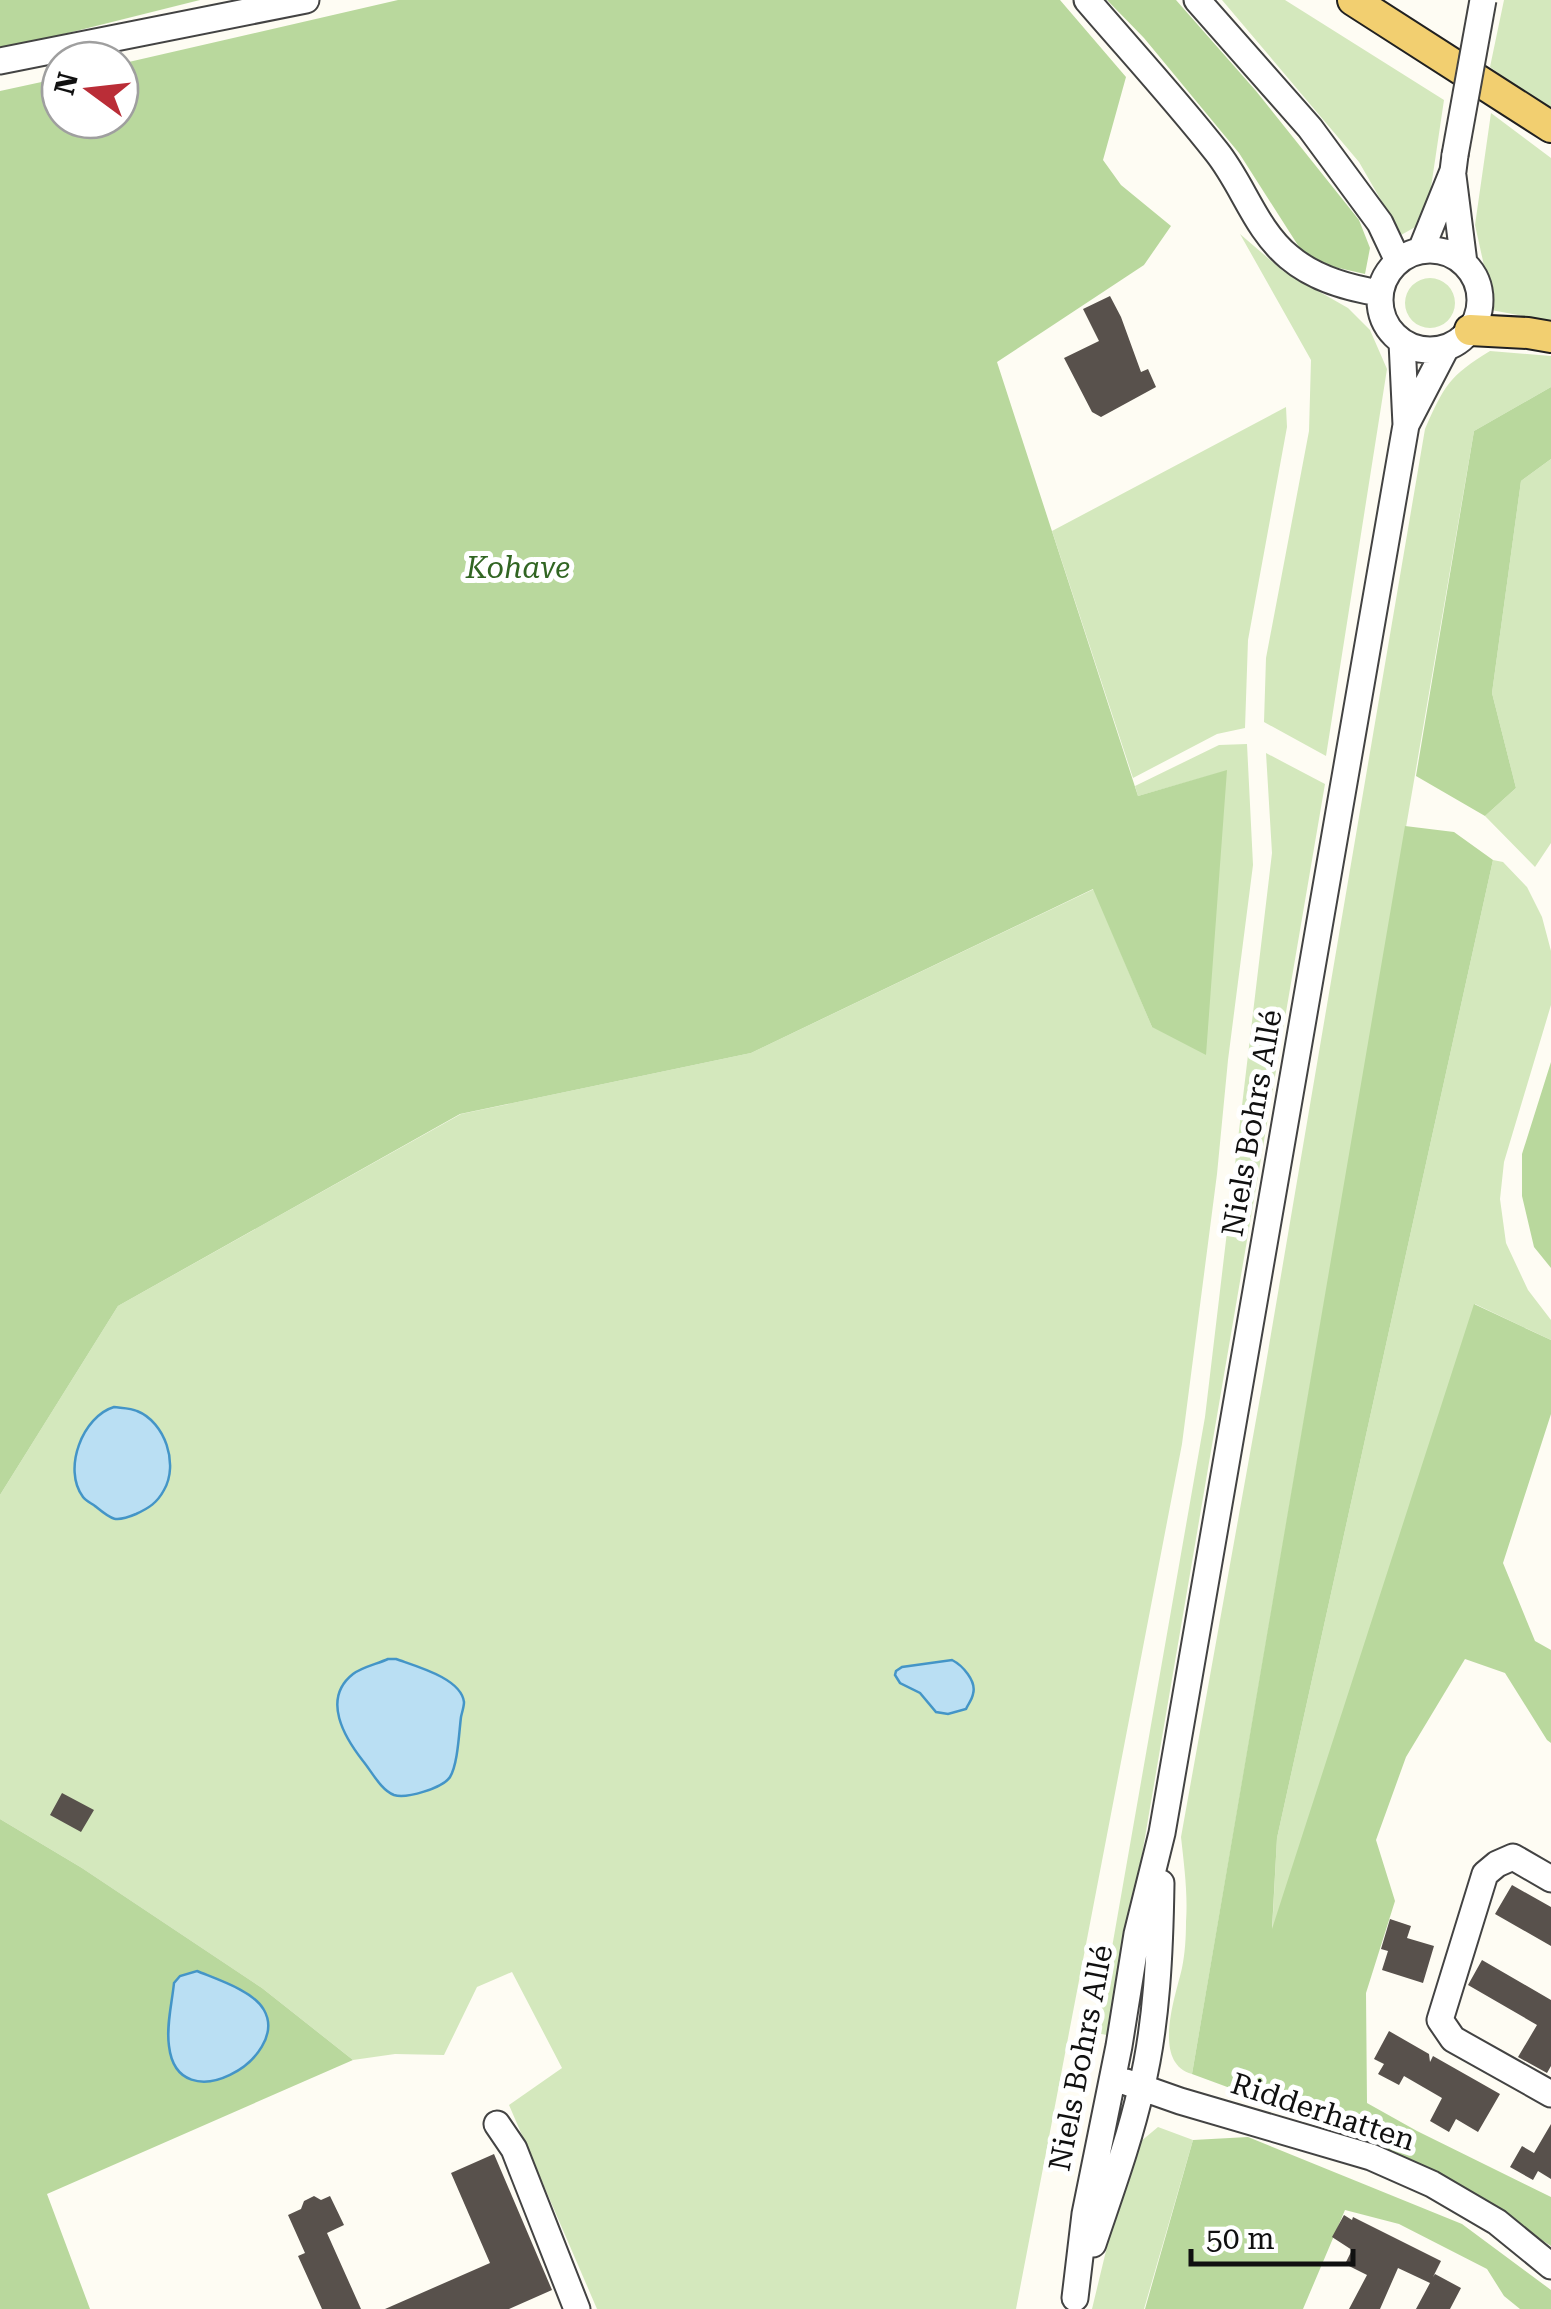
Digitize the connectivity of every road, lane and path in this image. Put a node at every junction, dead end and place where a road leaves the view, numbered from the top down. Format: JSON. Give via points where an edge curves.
{"nodes":[{"id":1,"x":306,"y":0,"type":"edge"},
{"id":2,"x":1087,"y":0,"type":"edge"},
{"id":3,"x":1197,"y":0,"type":"edge"},
{"id":4,"x":1353,"y":0,"type":"edge"},
{"id":5,"x":1483,"y":0,"type":"edge"},
{"id":6,"x":0,"y":61,"type":"edge"},
{"id":7,"x":1551,"y":127,"type":"edge"},
{"id":8,"x":1454,"y":162,"type":"junction"},
{"id":9,"x":1410,"y":255,"type":"junction"},
{"id":10,"x":1464,"y":263,"type":"junction"},
{"id":11,"x":1380,"y":293,"type":"junction"},
{"id":12,"x":1551,"y":337,"type":"edge"},
{"id":13,"x":1458,"y":339,"type":"junction"},
{"id":14,"x":1402,"y":342,"type":"junction"},
{"id":15,"x":1406,"y":425,"type":"junction"},
{"id":16,"x":1162,"y":1832,"type":"junction"},
{"id":17,"x":1551,"y":1879,"type":"edge"},
{"id":18,"x":1112,"y":2078,"type":"junction"},
{"id":19,"x":1142,"y":2088,"type":"junction"},
{"id":20,"x":1551,"y":2094,"type":"edge"},
{"id":21,"x":497,"y":2124,"type":"dead end"},
{"id":22,"x":1551,"y":2266,"type":"edge"},
{"id":23,"x":1073,"y":2303,"type":"edge"},
{"id":24,"x":577,"y":2309,"type":"edge"}],
"edges":[{"from":1,"to":6,"type":"street"},
{"from":2,"to":11,"type":"street","via":[[1219,154],[1267,235],[1289,258],[1349,288]]},
{"from":3,"to":9,"type":"street"},
{"from":4,"to":7,"type":"main road"},
{"from":5,"to":8,"type":"street","bridge":true},
{"from":8,"to":9,"type":"street"},
{"from":8,"to":10,"type":"street"},
{"from":9,"to":10,"type":"street","via":[[1448,253]]},
{"from":9,"to":11,"type":"street","via":[[1386,275]]},
{"from":10,"to":13,"type":"street","via":[[1480,295],[1478,313]]},
{"from":11,"to":14,"type":"street","via":[[1384,321]]},
{"from":12,"to":13,"type":"main road"},
{"from":13,"to":14,"type":"street","via":[[1424,350]]},
{"from":13,"to":15,"type":"street","name":"Niels Bohrs Allé"},
{"from":14,"to":15,"type":"street","name":"Niels Bohrs Allé"},
{"from":15,"to":16,"type":"street","name":"Niels Bohrs Allé"},
{"from":16,"to":18,"type":"street","name":"Niels Bohrs Allé"},
{"from":16,"to":19,"type":"street","name":"Niels Bohrs Allé","via":[[1160,1952]]},
{"from":17,"to":20,"type":"street","via":[[1513,1857],[1486,1874],[1440,2020],[1453,2039]]},
{"from":18,"to":19,"type":"street","name":"Ridderhatten"},
{"from":18,"to":23,"type":"street","name":"Niels Bohrs Allé"},
{"from":19,"to":22,"type":"street","name":"Ridderhatten","via":[[1372,2157],[1497,2222]]},
{"from":19,"to":23,"type":"street","name":"Niels Bohrs Allé"},
{"from":21,"to":24,"type":"street","via":[[514,2150]]}]}
